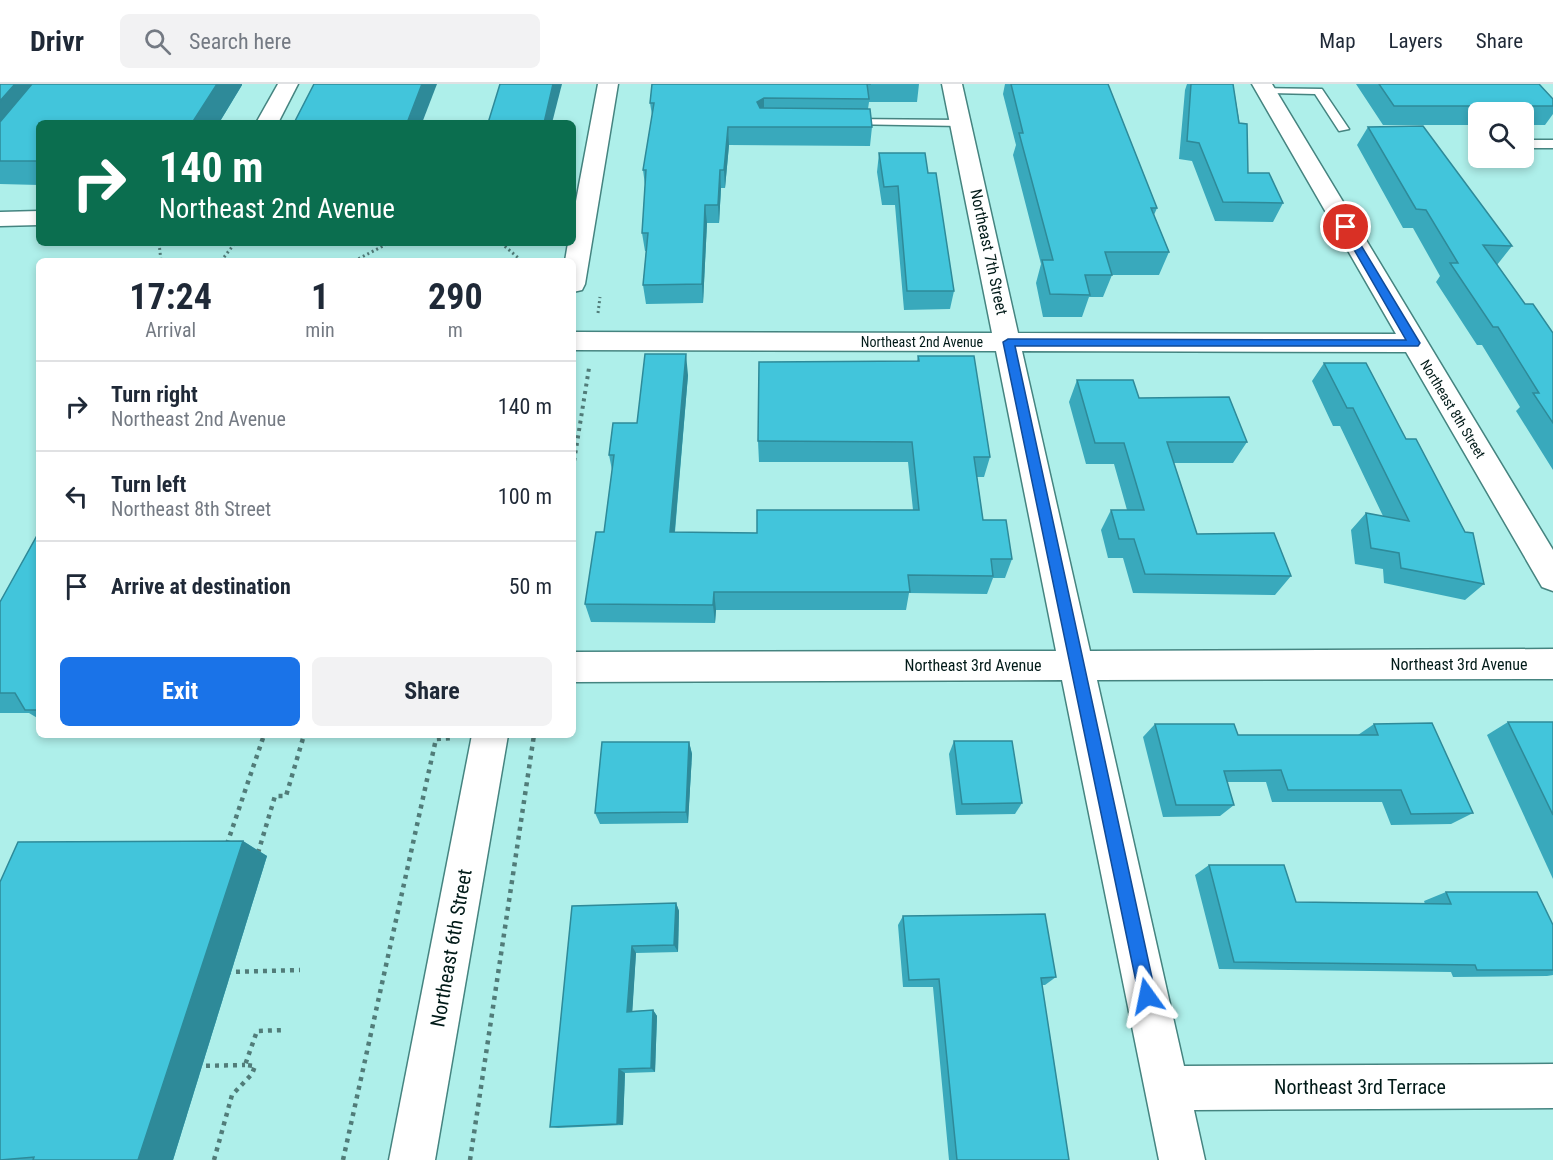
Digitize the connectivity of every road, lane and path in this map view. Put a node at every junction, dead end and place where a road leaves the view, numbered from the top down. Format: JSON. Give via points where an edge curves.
{"nodes":[{"id":1,"x":288,"y":84,"type":"edge"},
{"id":2,"x":608,"y":84,"type":"edge"},
{"id":3,"x":952,"y":84,"type":"edge"},
{"id":4,"x":1264,"y":87,"type":"edge"},
{"id":5,"x":269,"y":120,"type":"edge"},
{"id":6,"x":834,"y":122,"type":"edge"},
{"id":7,"x":961,"y":123,"type":"junction"},
{"id":8,"x":1343,"y":129,"type":"dead end"},
{"id":9,"x":1534,"y":144,"type":"edge"},
{"id":10,"x":1553,"y":144,"type":"edge"},
{"id":11,"x":579,"y":213,"type":"edge"},
{"id":12,"x":36,"y":218,"type":"edge"},
{"id":13,"x":0,"y":219,"type":"edge"},
{"id":14,"x":233,"y":246,"type":"edge"},
{"id":15,"x":383,"y":246,"type":"edge"},
{"id":16,"x":504,"y":246,"type":"edge"},
{"id":17,"x":223,"y":258,"type":"edge"},
{"id":18,"x":360,"y":258,"type":"edge"},
{"id":19,"x":518,"y":258,"type":"edge"},
{"id":20,"x":575,"y":258,"type":"edge"},
{"id":21,"x":576,"y":341,"type":"edge"},
{"id":22,"x":1008,"y":342,"type":"junction"},
{"id":23,"x":1414,"y":343,"type":"junction"},
{"id":24,"x":1553,"y":578,"type":"edge"},
{"id":25,"x":1553,"y":663,"type":"edge"},
{"id":26,"x":1075,"y":665,"type":"junction"},
{"id":27,"x":576,"y":667,"type":"edge"},
{"id":28,"x":263,"y":738,"type":"edge"},
{"id":29,"x":303,"y":738,"type":"edge"},
{"id":30,"x":453,"y":738,"type":"edge"},
{"id":31,"x":489,"y":738,"type":"edge"},
{"id":32,"x":534,"y":738,"type":"edge"},
{"id":33,"x":223,"y":856,"type":"edge"},
{"id":34,"x":257,"y":858,"type":"dead end"},
{"id":35,"x":300,"y":970,"type":"dead end"},
{"id":36,"x":220,"y":972,"type":"dead end"},
{"id":37,"x":285,"y":1030,"type":"dead end"},
{"id":38,"x":194,"y":1055,"type":"dead end"},
{"id":39,"x":245,"y":1065,"type":"junction"},
{"id":40,"x":1553,"y":1086,"type":"edge"},
{"id":41,"x":1167,"y":1088,"type":"junction"},
{"id":42,"x":214,"y":1160,"type":"edge"},
{"id":43,"x":343,"y":1160,"type":"edge"},
{"id":44,"x":412,"y":1160,"type":"edge"},
{"id":45,"x":470,"y":1160,"type":"edge"},
{"id":46,"x":1182,"y":1160,"type":"edge"}],
"edges":[{"from":1,"to":5,"type":"street"},
{"from":2,"to":11,"type":"street"},
{"from":3,"to":7,"type":"street","name":"Northeast 7th Street"},
{"from":4,"to":8,"type":"lane","via":[[1318,90]]},
{"from":4,"to":23,"type":"street","name":"Northeast 8th Street"},
{"from":6,"to":7,"type":"lane"},
{"from":7,"to":22,"type":"street","name":"Northeast 7th Street"},
{"from":9,"to":10,"type":"lane"},
{"from":11,"to":20,"type":"street"},
{"from":12,"to":13,"type":"street"},
{"from":14,"to":17,"type":"path"},
{"from":15,"to":18,"type":"path"},
{"from":16,"to":19,"type":"path"},
{"from":21,"to":22,"type":"street","name":"Northeast 2nd Avenue"},
{"from":22,"to":23,"type":"street","name":"Northeast 2nd Avenue"},
{"from":22,"to":26,"type":"street","name":"Northeast 7th Street"},
{"from":23,"to":24,"type":"street","name":"Northeast 8th Street"},
{"from":25,"to":26,"type":"street","name":"Northeast 3rd Avenue"},
{"from":26,"to":27,"type":"street","name":"Northeast 3rd Avenue"},
{"from":26,"to":41,"type":"street","name":"Northeast 7th Street"},
{"from":28,"to":33,"type":"path"},
{"from":29,"to":34,"type":"path","via":[[286,796],[275,796]]},
{"from":30,"to":43,"type":"path","via":[[436,739]]},
{"from":31,"to":44,"type":"street","name":"Northeast 6th Street"},
{"from":32,"to":45,"type":"path"},
{"from":35,"to":36,"type":"path"},
{"from":37,"to":39,"type":"path","via":[[257,1031]]},
{"from":38,"to":39,"type":"path","via":[[190,1066]]},
{"from":39,"to":42,"type":"path","via":[[255,1066],[232,1095]]},
{"from":40,"to":41,"type":"street","name":"Northeast 3rd Terrace"},
{"from":41,"to":46,"type":"street","name":"Northeast 7th Street"}]}
